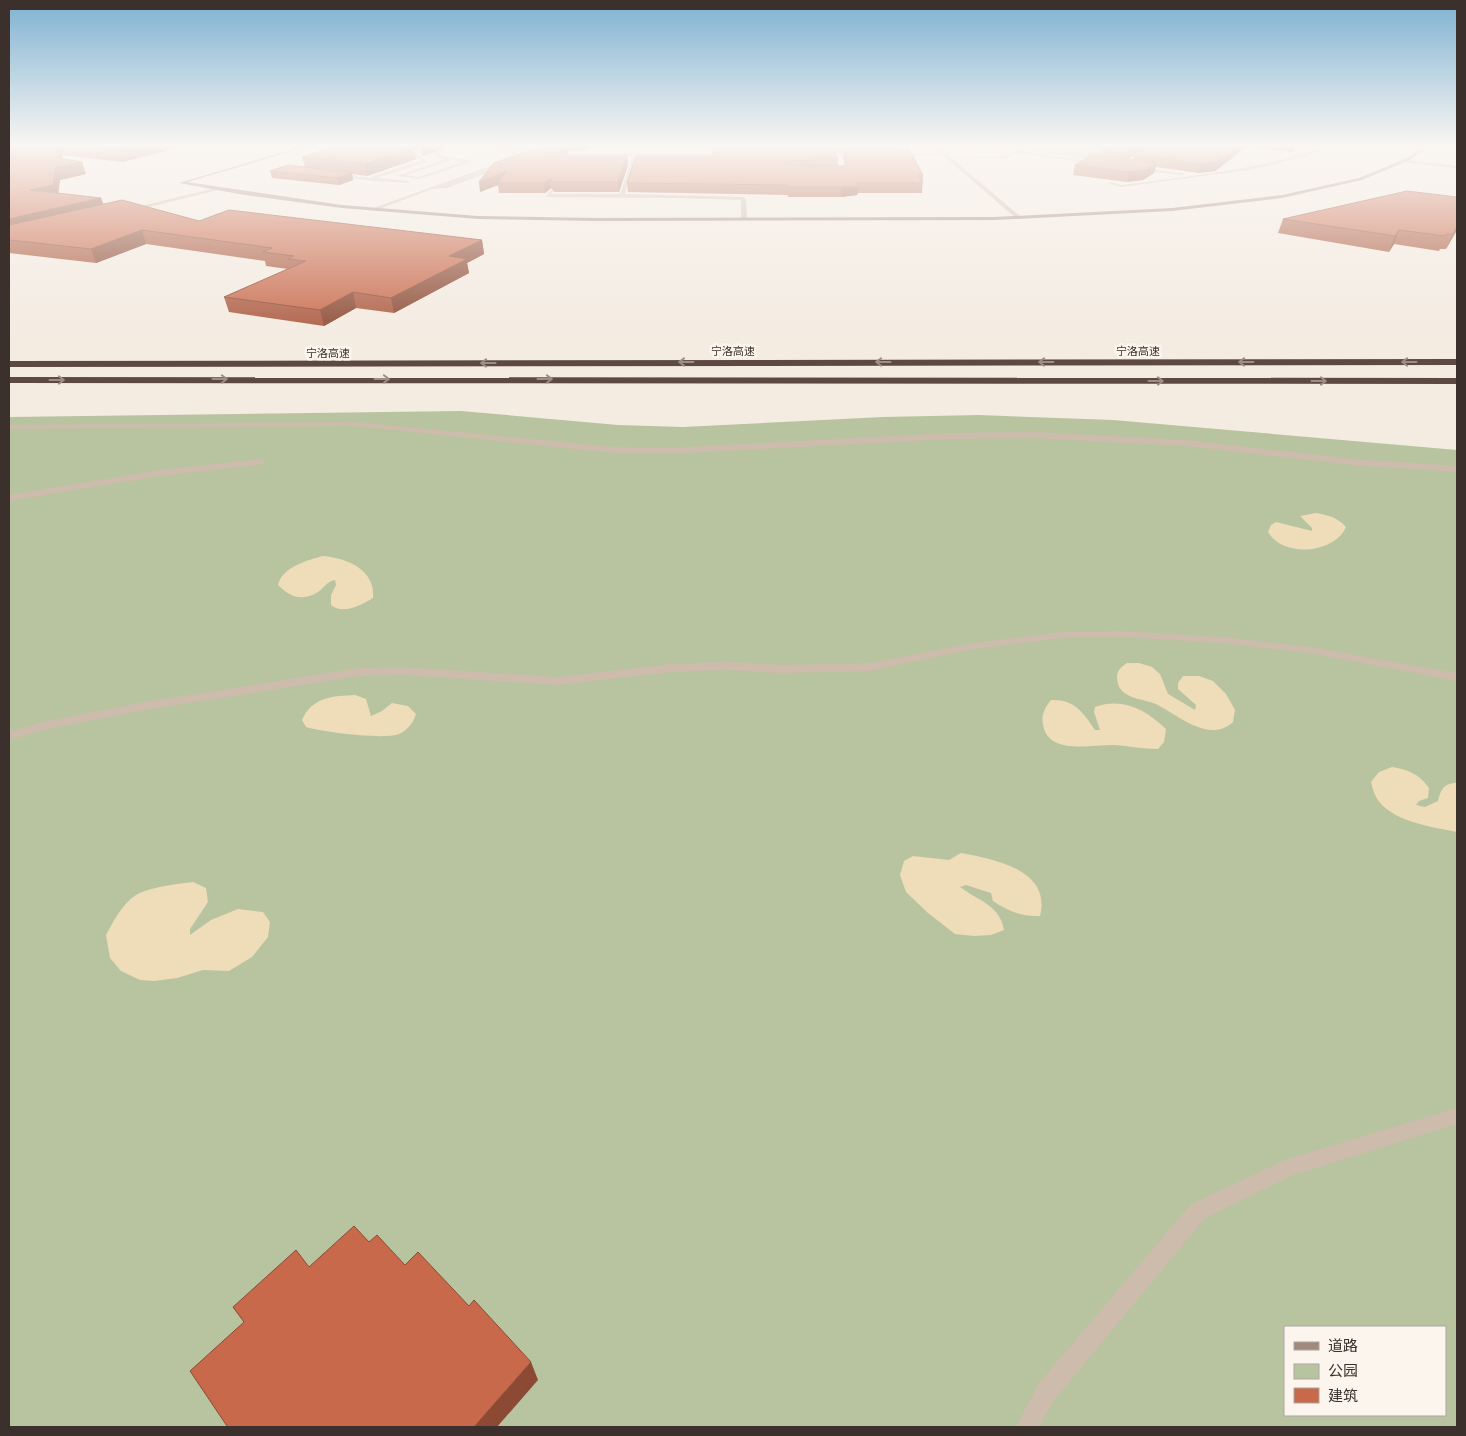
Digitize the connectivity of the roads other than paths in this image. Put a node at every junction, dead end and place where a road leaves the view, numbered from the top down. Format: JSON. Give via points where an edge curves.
{"nodes":[{"id":1,"x":412,"y":212,"type":"edge"},
{"id":2,"x":744,"y":212,"type":"edge"},
{"id":3,"x":1012,"y":212,"type":"edge"},
{"id":4,"x":1137,"y":212,"type":"edge"},
{"id":5,"x":1019,"y":218,"type":"junction"},
{"id":6,"x":744,"y":219,"type":"junction"},
{"id":7,"x":1457,"y":362,"type":"edge"},
{"id":8,"x":9,"y":364,"type":"edge"},
{"id":9,"x":9,"y":380,"type":"edge"},
{"id":10,"x":1457,"y":381,"type":"edge"},
{"id":11,"x":9,"y":427,"type":"edge"},
{"id":12,"x":261,"y":462,"type":"dead end"},
{"id":13,"x":1457,"y":470,"type":"edge"},
{"id":14,"x":9,"y":498,"type":"edge"},
{"id":15,"x":1457,"y":677,"type":"edge"},
{"id":16,"x":9,"y":736,"type":"edge"},
{"id":17,"x":1457,"y":1116,"type":"edge"},
{"id":18,"x":1027,"y":1427,"type":"edge"}],
"edges":[{"from":1,"to":6,"type":"street","via":[[475,217]]},
{"from":2,"to":6,"type":"street"},
{"from":3,"to":5,"type":"street"},
{"from":4,"to":5,"type":"street"},
{"from":5,"to":6,"type":"street"},
{"from":7,"to":8,"type":"highway","name":"宁洛高速","one_way":true},
{"from":9,"to":10,"type":"highway","one_way":true},
{"from":11,"to":13,"type":"street","via":[[354,424],[586,447],[668,451],[929,437],[1034,435],[1184,443]]},
{"from":12,"to":14,"type":"street","via":[[160,473]]},
{"from":15,"to":16,"type":"street","via":[[1310,650],[1222,640],[1121,634],[1061,635],[973,646],[870,667],[690,667],[558,681],[402,671],[359,672],[139,707],[42,726]]},
{"from":17,"to":18,"type":"street","via":[[1287,1168],[1198,1211],[1047,1392]]}]}
